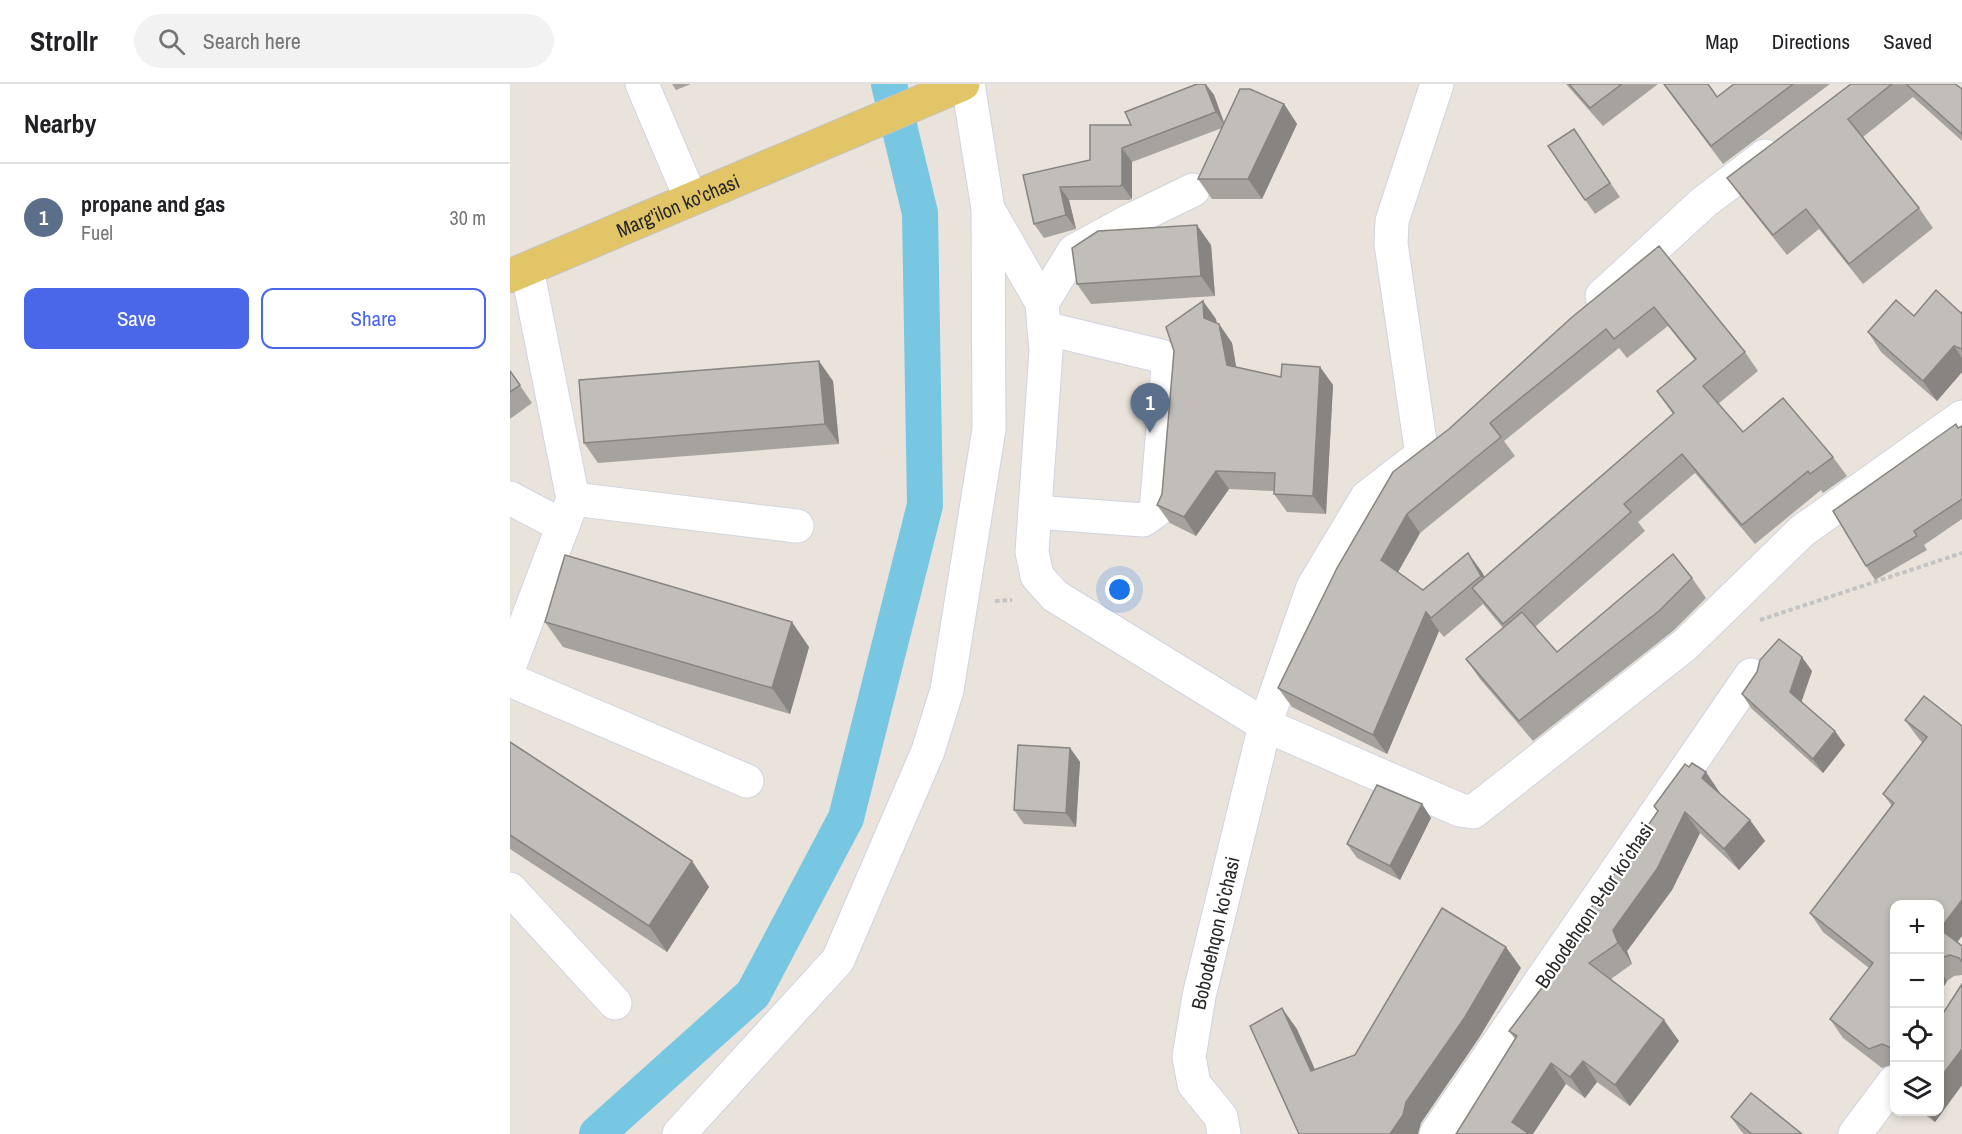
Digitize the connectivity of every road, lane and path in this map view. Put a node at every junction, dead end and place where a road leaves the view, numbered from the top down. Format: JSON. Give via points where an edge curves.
{"nodes":[{"id":1,"x":642,"y":84,"type":"edge"},
{"id":2,"x":1437,"y":84,"type":"edge"},
{"id":3,"x":957,"y":88,"type":"edge"},
{"id":4,"x":1786,"y":140,"type":"edge"},
{"id":5,"x":1193,"y":190,"type":"dead end"},
{"id":6,"x":691,"y":199,"type":"junction"},
{"id":7,"x":988,"y":209,"type":"junction"},
{"id":8,"x":519,"y":272,"type":"edge"},
{"id":9,"x":1581,"y":315,"type":"edge"},
{"id":10,"x":1043,"y":316,"type":"junction"},
{"id":11,"x":1962,"y":417,"type":"edge"},
{"id":12,"x":1450,"y":435,"type":"edge"},
{"id":13,"x":1422,"y":455,"type":"junction"},
{"id":14,"x":510,"y":498,"type":"edge"},
{"id":15,"x":1035,"y":512,"type":"junction"},
{"id":16,"x":568,"y":513,"type":"junction"},
{"id":17,"x":796,"y":526,"type":"dead end"},
{"id":18,"x":1962,"y":554,"type":"edge"},
{"id":19,"x":1054,"y":596,"type":"junction"},
{"id":20,"x":962,"y":604,"type":"junction"},
{"id":21,"x":1752,"y":622,"type":"dead end"},
{"id":22,"x":510,"y":665,"type":"edge"},
{"id":23,"x":1751,"y":675,"type":"dead end"},
{"id":24,"x":510,"y":680,"type":"edge"},
{"id":25,"x":1265,"y":725,"type":"junction"},
{"id":26,"x":747,"y":781,"type":"dead end"},
{"id":27,"x":510,"y":889,"type":"edge"},
{"id":28,"x":615,"y":1003,"type":"dead end"},
{"id":29,"x":1890,"y":1087,"type":"edge"},
{"id":30,"x":679,"y":1134,"type":"edge"},
{"id":31,"x":1224,"y":1134,"type":"edge"},
{"id":32,"x":1436,"y":1134,"type":"edge"},
{"id":33,"x":1855,"y":1134,"type":"edge"}],
"edges":[{"from":1,"to":6,"type":"street"},
{"from":2,"to":13,"type":"street","via":[[1392,221],[1391,244]]},
{"from":3,"to":6,"type":"main road","name":"Marg'ilon ko'chasi"},
{"from":3,"to":7,"type":"street"},
{"from":4,"to":9,"type":"street","via":[[1704,202]]},
{"from":5,"to":10,"type":"street","via":[[1074,251]]},
{"from":6,"to":8,"type":"main road","name":"Marg'ilon ko'chasi"},
{"from":7,"to":10,"type":"street"},
{"from":7,"to":20,"type":"street","via":[[989,429]]},
{"from":8,"to":16,"type":"street"},
{"from":10,"to":15,"type":"street","via":[[1046,351]]},
{"from":10,"to":15,"type":"street","via":[[1161,356],[1168,368],[1156,511],[1143,520]]},
{"from":11,"to":25,"type":"street","via":[[1802,531],[1685,645],[1473,812],[1460,810]]},
{"from":12,"to":13,"type":"street","name":"Bobodehqon koʼchasi"},
{"from":13,"to":25,"type":"street","name":"Bobodehqon koʼchasi","via":[[1366,497],[1313,587]]},
{"from":14,"to":16,"type":"street"},
{"from":15,"to":19,"type":"street","via":[[1032,552],[1037,576]]},
{"from":16,"to":17,"type":"street"},
{"from":16,"to":22,"type":"street"},
{"from":18,"to":21,"type":"path"},
{"from":19,"to":20,"type":"path"},
{"from":19,"to":25,"type":"street"},
{"from":20,"to":30,"type":"street","via":[[947,690],[928,751],[838,960]]},
{"from":23,"to":32,"type":"street","name":"Bobodehqon 9-tor koʼchasi"},
{"from":24,"to":26,"type":"street"},
{"from":25,"to":31,"type":"street","name":"Bobodehqon koʼchasi","via":[[1199,996],[1189,1057],[1194,1084],[1221,1117]]},
{"from":27,"to":28,"type":"street"},
{"from":29,"to":33,"type":"street"}]}
